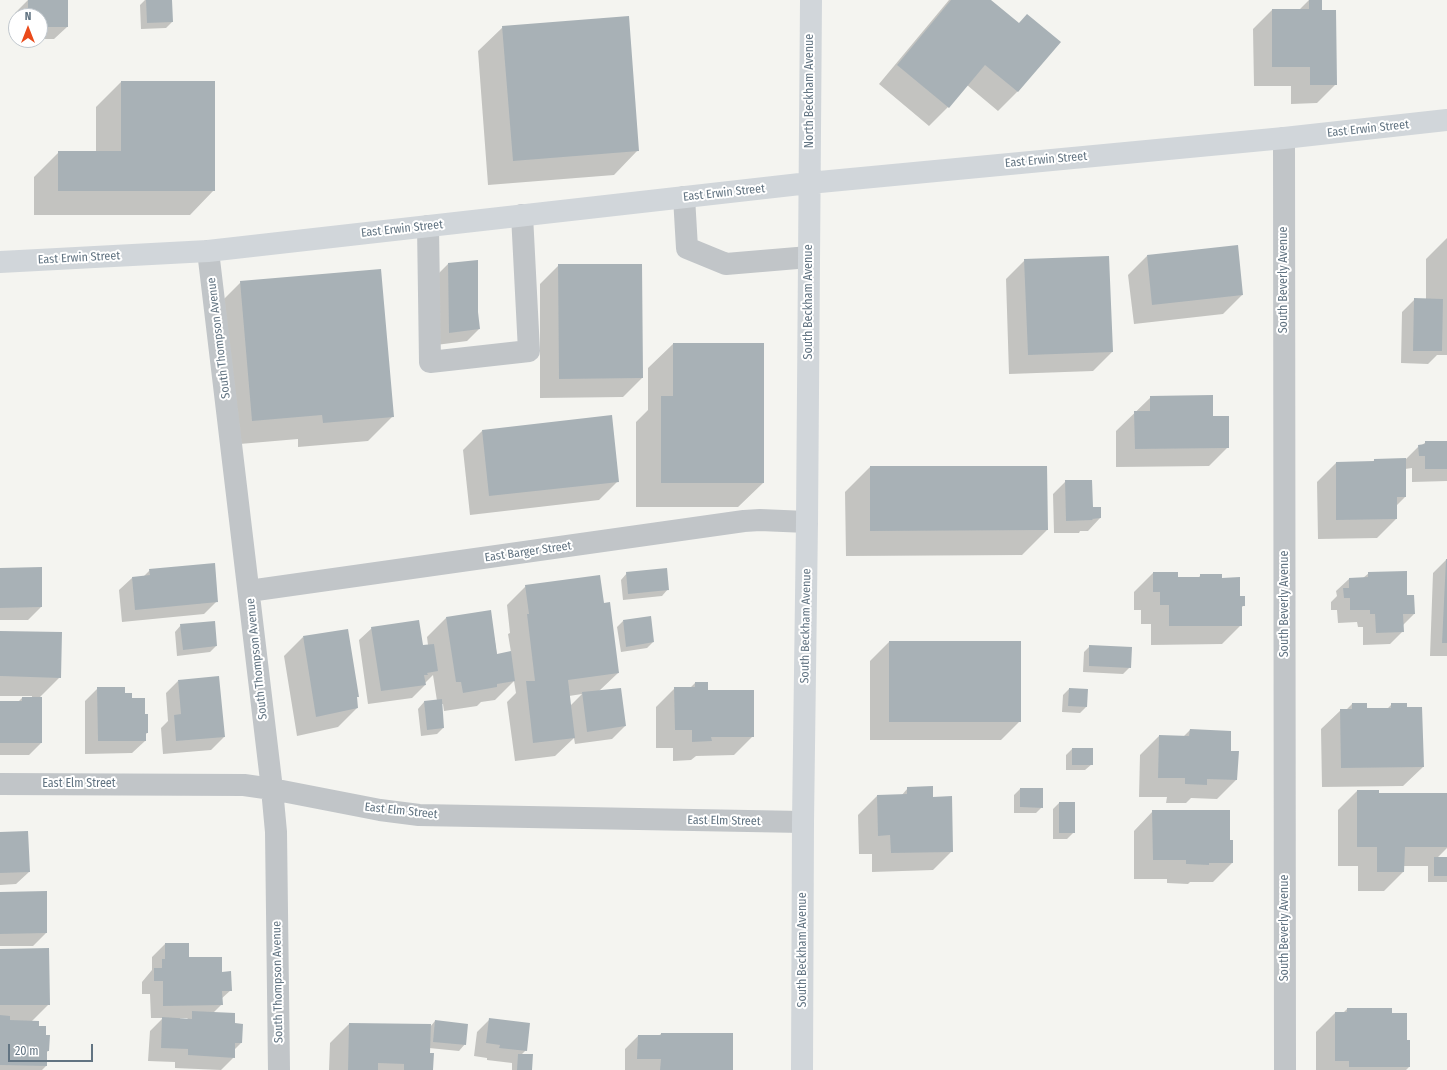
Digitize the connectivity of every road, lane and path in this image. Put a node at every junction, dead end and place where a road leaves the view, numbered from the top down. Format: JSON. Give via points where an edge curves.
{"nodes":[{"id":1,"x":811,"y":0,"type":"edge"},
{"id":2,"x":1447,"y":120,"type":"edge"},
{"id":3,"x":1284,"y":138,"type":"junction"},
{"id":4,"x":809,"y":183,"type":"junction"},
{"id":5,"x":684,"y":197,"type":"junction"},
{"id":6,"x":522,"y":215,"type":"junction"},
{"id":7,"x":428,"y":226,"type":"junction"},
{"id":8,"x":208,"y":250,"type":"junction"},
{"id":9,"x":809,"y":257,"type":"junction"},
{"id":10,"x":0,"y":262,"type":"edge"},
{"id":11,"x":807,"y":522,"type":"junction"},
{"id":12,"x":249,"y":591,"type":"junction"},
{"id":13,"x":0,"y":784,"type":"edge"},
{"id":14,"x":272,"y":789,"type":"junction"},
{"id":15,"x":803,"y":822,"type":"junction"},
{"id":16,"x":279,"y":1070,"type":"edge"},
{"id":17,"x":802,"y":1070,"type":"edge"},
{"id":18,"x":1285,"y":1070,"type":"edge"}],
"edges":[{"from":1,"to":4,"type":"main road","name":"North Beckham Avenue"},
{"from":2,"to":3,"type":"main road","name":"East Erwin Street"},
{"from":3,"to":4,"type":"main road","name":"East Erwin Street"},
{"from":3,"to":18,"type":"street","name":"South Beverly Avenue"},
{"from":4,"to":5,"type":"main road","name":"East Erwin Street"},
{"from":4,"to":9,"type":"main road","name":"South Beckham Avenue"},
{"from":5,"to":6,"type":"main road","name":"East Erwin Street"},
{"from":5,"to":9,"type":"street","via":[[688,248],[726,264]]},
{"from":6,"to":7,"type":"main road","name":"East Erwin Street"},
{"from":6,"to":7,"type":"street","via":[[529,351],[430,362]]},
{"from":7,"to":8,"type":"main road","name":"East Erwin Street"},
{"from":8,"to":10,"type":"main road","name":"East Erwin Street"},
{"from":8,"to":12,"type":"street","name":"South Thompson Avenue"},
{"from":9,"to":11,"type":"main road","name":"South Beckham Avenue"},
{"from":11,"to":12,"type":"street","name":"East Barger Street","via":[[744,521]]},
{"from":11,"to":15,"type":"main road","name":"South Beckham Avenue"},
{"from":12,"to":14,"type":"street","name":"South Thompson Avenue"},
{"from":13,"to":14,"type":"street","name":"East Elm Street","via":[[219,784]]},
{"from":14,"to":15,"type":"street","name":"East Elm Street","via":[[419,815]]},
{"from":14,"to":16,"type":"street","name":"South Thompson Avenue","via":[[276,832]]},
{"from":15,"to":17,"type":"main road","name":"South Beckham Avenue"}]}
